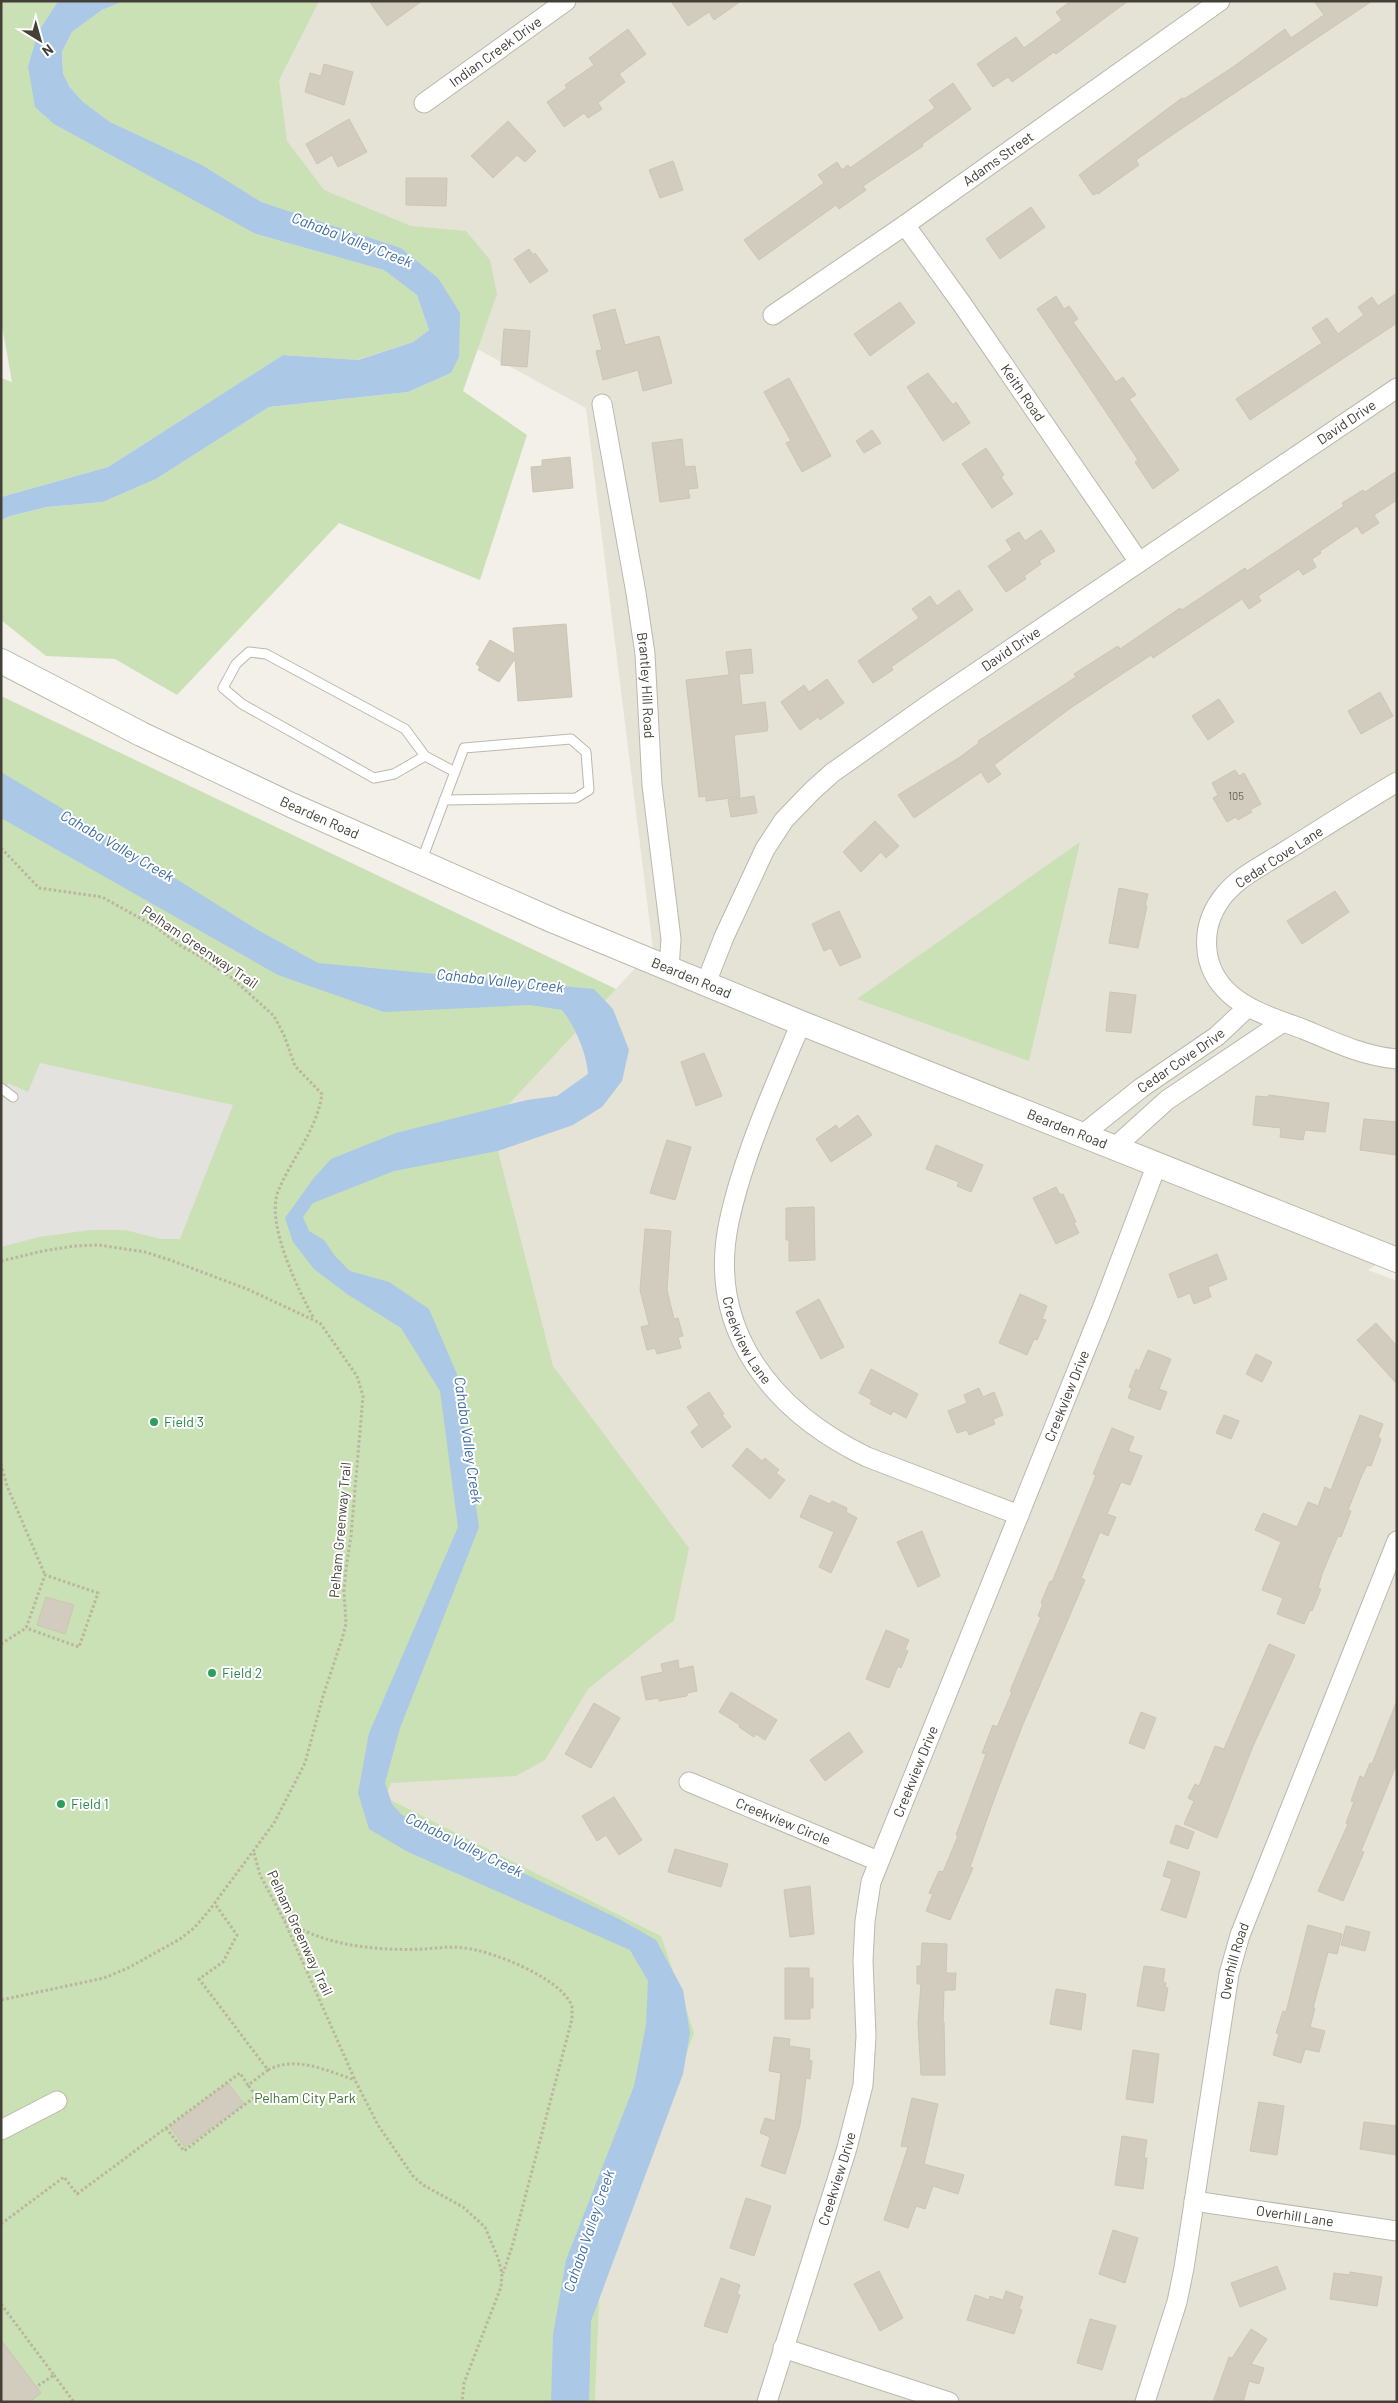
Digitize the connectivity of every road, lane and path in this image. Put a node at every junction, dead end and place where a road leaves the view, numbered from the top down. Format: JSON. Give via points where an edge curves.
{"nodes":[{"id":1,"x":566,"y":1,"type":"edge"},
{"id":2,"x":1220,"y":1,"type":"edge"},
{"id":3,"x":424,"y":103,"type":"dead end"},
{"id":4,"x":905,"y":225,"type":"junction"},
{"id":5,"x":773,"y":315,"type":"dead end"},
{"id":6,"x":1397,"y":388,"type":"edge"},
{"id":7,"x":602,"y":404,"type":"dead end"},
{"id":8,"x":1139,"y":562,"type":"junction"},
{"id":9,"x":1,"y":661,"type":"edge"},
{"id":10,"x":425,"y":756,"type":"junction"},
{"id":11,"x":455,"y":772,"type":"junction"},
{"id":12,"x":1397,"y":782,"type":"edge"},
{"id":13,"x":444,"y":800,"type":"junction"},
{"id":14,"x":1,"y":848,"type":"edge"},
{"id":15,"x":421,"y":862,"type":"junction"},
{"id":16,"x":669,"y":969,"type":"junction"},
{"id":17,"x":706,"y":983,"type":"junction"},
{"id":18,"x":1248,"y":1007,"type":"junction"},
{"id":19,"x":801,"y":1022,"type":"junction"},
{"id":20,"x":1283,"y":1022,"type":"junction"},
{"id":21,"x":1397,"y":1059,"type":"edge"},
{"id":22,"x":1,"y":1088,"type":"edge"},
{"id":23,"x":13,"y":1096,"type":"dead end"},
{"id":24,"x":1082,"y":1135,"type":"junction"},
{"id":25,"x":1114,"y":1148,"type":"junction"},
{"id":26,"x":1157,"y":1164,"type":"junction"},
{"id":27,"x":1397,"y":1260,"type":"edge"},
{"id":28,"x":1,"y":1261,"type":"edge"},
{"id":29,"x":314,"y":1320,"type":"junction"},
{"id":30,"x":1,"y":1464,"type":"edge"},
{"id":31,"x":1018,"y":1515,"type":"junction"},
{"id":32,"x":1397,"y":1541,"type":"edge"},
{"id":33,"x":45,"y":1575,"type":"junction"},
{"id":34,"x":26,"y":1628,"type":"junction"},
{"id":35,"x":1,"y":1644,"type":"edge"},
{"id":36,"x":689,"y":1782,"type":"dead end"},
{"id":37,"x":254,"y":1852,"type":"junction"},
{"id":38,"x":878,"y":1861,"type":"junction"},
{"id":39,"x":215,"y":1904,"type":"junction"},
{"id":40,"x":284,"y":1920,"type":"junction"},
{"id":41,"x":1,"y":2000,"type":"edge"},
{"id":42,"x":268,"y":2070,"type":"junction"},
{"id":43,"x":355,"y":2080,"type":"junction"},
{"id":44,"x":248,"y":2085,"type":"junction"},
{"id":45,"x":57,"y":2101,"type":"dead end"},
{"id":46,"x":166,"y":2128,"type":"junction"},
{"id":47,"x":1,"y":2130,"type":"edge"},
{"id":48,"x":1194,"y":2201,"type":"junction"},
{"id":49,"x":1,"y":2224,"type":"edge"},
{"id":50,"x":1397,"y":2231,"type":"edge"},
{"id":51,"x":502,"y":2273,"type":"junction"},
{"id":52,"x":1,"y":2304,"type":"edge"},
{"id":53,"x":783,"y":2348,"type":"junction"},
{"id":54,"x":54,"y":2375,"type":"junction"},
{"id":55,"x":36,"y":2388,"type":"dead end"},
{"id":56,"x":74,"y":2402,"type":"edge"},
{"id":57,"x":462,"y":2402,"type":"edge"},
{"id":58,"x":767,"y":2402,"type":"edge"},
{"id":59,"x":949,"y":2402,"type":"edge"},
{"id":60,"x":1145,"y":2402,"type":"edge"}],
"edges":[{"from":1,"to":3,"type":"street","name":"Indian Creek Drive"},
{"from":2,"to":4,"type":"street","name":"Adams Street"},
{"from":4,"to":5,"type":"street","name":"Adams Street"},
{"from":4,"to":8,"type":"street","name":"Keith Road"},
{"from":6,"to":8,"type":"street","name":"David Drive"},
{"from":7,"to":16,"type":"street","name":"Brantley Hill Road","via":[[644,654],[652,785],[671,939]]},
{"from":8,"to":17,"type":"street","name":"David Drive","via":[[931,703],[832,773],[812,791],[784,820],[764,850]]},
{"from":9,"to":15,"type":"street","name":"Bearden Road","via":[[291,806]]},
{"from":10,"to":10,"type":"lane","via":[[405,729],[266,654],[249,652],[236,664],[223,688],[242,704],[374,778],[394,774]]},
{"from":10,"to":11,"type":"lane"},
{"from":11,"to":13,"type":"lane"},
{"from":11,"to":13,"type":"lane","via":[[464,748],[571,739],[586,752],[589,790],[576,798]]},
{"from":12,"to":18,"type":"street","name":"Cedar Cove Lane","via":[[1241,880],[1217,904],[1207,926],[1210,966],[1220,984]]},
{"from":13,"to":15,"type":"lane"},
{"from":14,"to":29,"type":"path","name":"Pelham Greenway Trail","via":[[39,888],[109,900],[232,978],[274,1016],[295,1066],[322,1094],[313,1123],[278,1190],[274,1209],[277,1230],[295,1282]]},
{"from":15,"to":16,"type":"street","name":"Bearden Road"},
{"from":16,"to":17,"type":"street","name":"Bearden Road"},
{"from":17,"to":19,"type":"street","name":"Bearden Road"},
{"from":18,"to":20,"type":"street"},
{"from":18,"to":24,"type":"street","name":"Cedar Cove Drive","via":[[1217,1036],[1141,1088]]},
{"from":19,"to":24,"type":"street","name":"Bearden Road"},
{"from":19,"to":31,"type":"street","name":"Creekview Lane","via":[[740,1178],[729,1224],[725,1266],[728,1297],[740,1337],[764,1379],[778,1396],[800,1416],[844,1446]]},
{"from":20,"to":21,"type":"street","via":[[1345,1047]]},
{"from":20,"to":25,"type":"street","name":"Cedar Cove Drive","via":[[1167,1100]]},
{"from":22,"to":23,"type":"lane"},
{"from":24,"to":25,"type":"street","name":"Bearden Road"},
{"from":25,"to":26,"type":"street","name":"Bearden Road"},
{"from":26,"to":27,"type":"street","name":"Bearden Road"},
{"from":26,"to":31,"type":"street","name":"Creekview Drive"},
{"from":28,"to":29,"type":"path","name":"Pelham Greenway Trail","via":[[74,1246],[118,1247],[145,1252],[247,1290]]},
{"from":29,"to":37,"type":"path","name":"Pelham Greenway Trail","via":[[325,1328],[351,1366],[363,1396],[344,1591],[346,1624],[305,1762],[274,1823]]},
{"from":30,"to":33,"type":"path","via":[[7,1486]]},
{"from":31,"to":38,"type":"street","name":"Creekview Drive"},
{"from":32,"to":48,"type":"street","name":"Overhill Road","via":[[1240,1935],[1229,1974]]},
{"from":33,"to":34,"type":"path"},
{"from":33,"to":34,"type":"path","via":[[98,1593],[79,1647]]},
{"from":34,"to":35,"type":"path"},
{"from":36,"to":38,"type":"street","name":"Creekview Circle"},
{"from":37,"to":39,"type":"path"},
{"from":37,"to":40,"type":"path","name":"Pelham Greenway Trail","via":[[260,1874]]},
{"from":38,"to":53,"type":"street","name":"Creekview Drive","via":[[865,1921],[866,2036],[862,2085],[847,2148]]},
{"from":39,"to":41,"type":"path","via":[[194,1928],[128,1968],[78,1985]]},
{"from":39,"to":42,"type":"path","via":[[237,1935],[223,1962],[199,1979]]},
{"from":40,"to":43,"type":"path","name":"Pelham Greenway Trail"},
{"from":40,"to":51,"type":"path","via":[[328,1940],[384,1949],[448,1946],[482,1951],[514,1963],[551,1983],[572,2006],[572,2019],[512,2247]]},
{"from":42,"to":43,"type":"path","via":[[279,2064],[303,2063]]},
{"from":42,"to":44,"type":"path"},
{"from":43,"to":51,"type":"path","name":"Pelham Greenway Trail","via":[[378,2125],[413,2176],[463,2207],[485,2227]]},
{"from":44,"to":46,"type":"path","via":[[240,2073]]},
{"from":44,"to":46,"type":"path","via":[[256,2096],[184,2151]]},
{"from":45,"to":47,"type":"street"},
{"from":46,"to":49,"type":"path","via":[[77,2194],[64,2177]]},
{"from":48,"to":50,"type":"street","name":"Overhill Lane"},
{"from":48,"to":60,"type":"street","name":"Overhill Road","via":[[1177,2302]]},
{"from":51,"to":57,"type":"path","via":[[501,2287],[464,2383]]},
{"from":52,"to":54,"type":"path"},
{"from":53,"to":58,"type":"street","name":"Creekview Drive"},
{"from":53,"to":59,"type":"street"},
{"from":54,"to":55,"type":"path"},
{"from":54,"to":56,"type":"path"}]}
